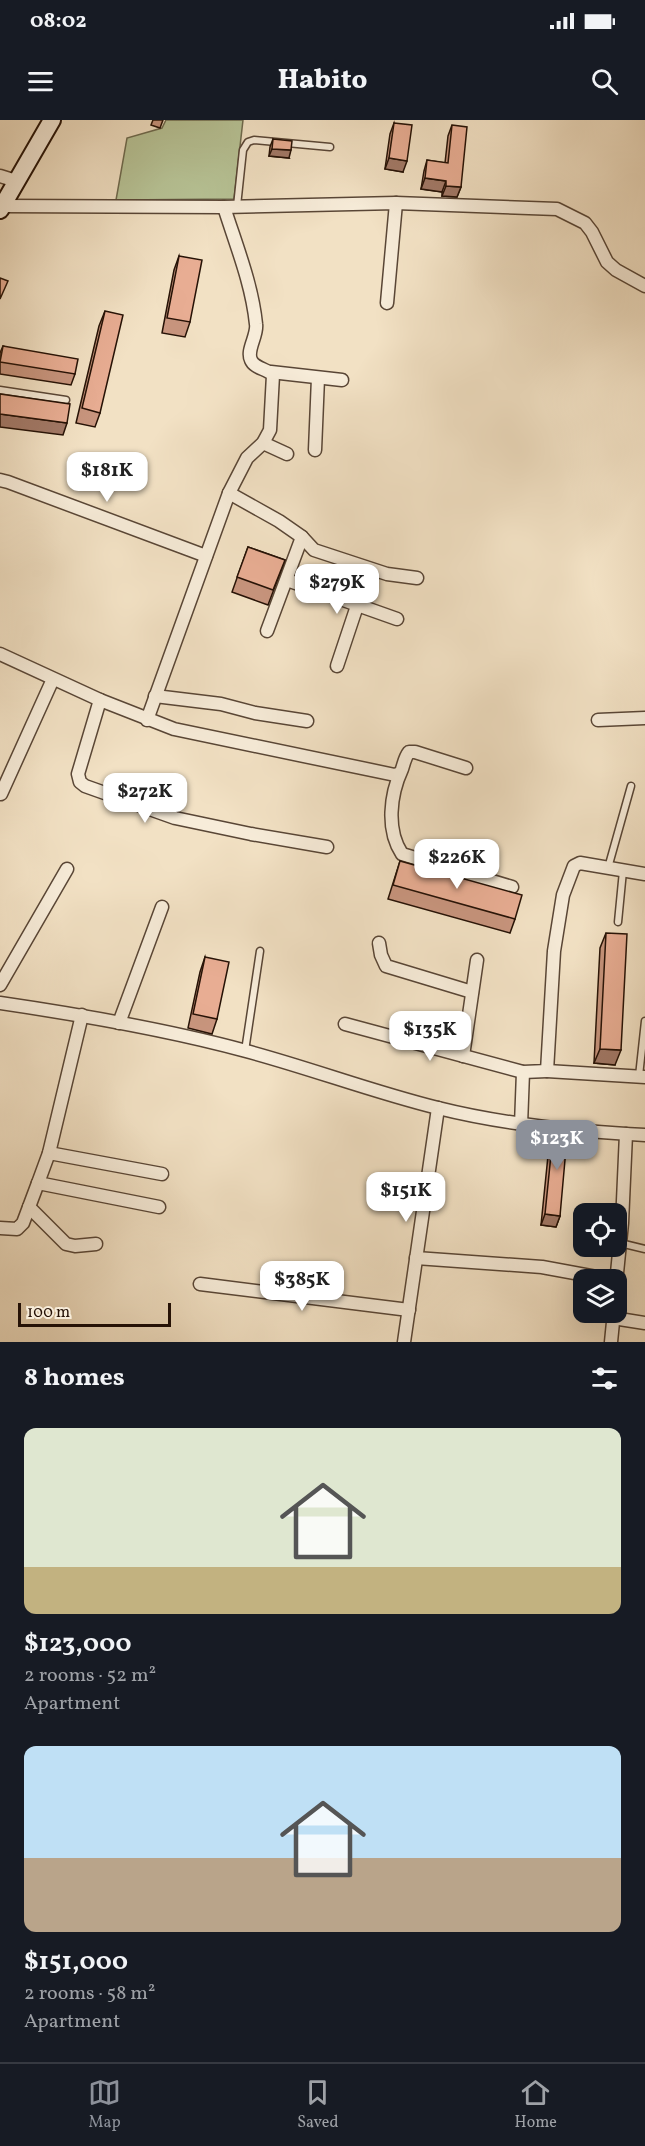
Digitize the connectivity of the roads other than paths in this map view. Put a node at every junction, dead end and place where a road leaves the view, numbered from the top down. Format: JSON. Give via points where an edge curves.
{"nodes":[{"id":1,"x":52,"y":120,"type":"edge"},
{"id":2,"x":330,"y":147,"type":"dead end"},
{"id":3,"x":8,"y":179,"type":"edge"},
{"id":4,"x":396,"y":203,"type":"junction"},
{"id":5,"x":231,"y":207,"type":"junction"},
{"id":6,"x":1,"y":208,"type":"edge"},
{"id":7,"x":645,"y":286,"type":"edge"},
{"id":8,"x":387,"y":303,"type":"dead end"},
{"id":9,"x":271,"y":372,"type":"junction"},
{"id":10,"x":318,"y":378,"type":"junction"},
{"id":11,"x":342,"y":380,"type":"dead end"},
{"id":12,"x":0,"y":390,"type":"edge"},
{"id":13,"x":66,"y":400,"type":"dead end"},
{"id":14,"x":263,"y":443,"type":"junction"},
{"id":15,"x":315,"y":450,"type":"dead end"},
{"id":16,"x":287,"y":454,"type":"dead end"},
{"id":17,"x":0,"y":480,"type":"edge"},
{"id":18,"x":229,"y":493,"type":"junction"},
{"id":19,"x":302,"y":537,"type":"junction"},
{"id":20,"x":206,"y":556,"type":"junction"},
{"id":21,"x":417,"y":578,"type":"dead end"},
{"id":22,"x":287,"y":580,"type":"junction"},
{"id":23,"x":357,"y":606,"type":"junction"},
{"id":24,"x":397,"y":619,"type":"dead end"},
{"id":25,"x":267,"y":631,"type":"dead end"},
{"id":26,"x":0,"y":654,"type":"edge"},
{"id":27,"x":337,"y":666,"type":"dead end"},
{"id":28,"x":53,"y":679,"type":"junction"},
{"id":29,"x":155,"y":696,"type":"junction"},
{"id":30,"x":100,"y":700,"type":"junction"},
{"id":31,"x":645,"y":718,"type":"edge"},
{"id":32,"x":147,"y":720,"type":"junction"},
{"id":33,"x":598,"y":720,"type":"dead end"},
{"id":34,"x":307,"y":721,"type":"dead end"},
{"id":35,"x":466,"y":768,"type":"dead end"},
{"id":36,"x":399,"y":774,"type":"junction"},
{"id":37,"x":631,"y":786,"type":"dead end"},
{"id":38,"x":1,"y":794,"type":"edge"},
{"id":39,"x":327,"y":847,"type":"dead end"},
{"id":40,"x":608,"y":868,"type":"junction"},
{"id":41,"x":67,"y":869,"type":"dead end"},
{"id":42,"x":624,"y":870,"type":"junction"},
{"id":43,"x":645,"y":874,"type":"edge"},
{"id":44,"x":512,"y":887,"type":"dead end"},
{"id":45,"x":162,"y":908,"type":"dead end"},
{"id":46,"x":618,"y":922,"type":"dead end"},
{"id":47,"x":379,"y":943,"type":"dead end"},
{"id":48,"x":260,"y":951,"type":"dead end"},
{"id":49,"x":477,"y":960,"type":"dead end"},
{"id":50,"x":0,"y":985,"type":"edge"},
{"id":51,"x":472,"y":992,"type":"junction"},
{"id":52,"x":0,"y":1003,"type":"edge"},
{"id":53,"x":82,"y":1016,"type":"junction"},
{"id":54,"x":645,"y":1021,"type":"edge"},
{"id":55,"x":119,"y":1023,"type":"junction"},
{"id":56,"x":345,"y":1024,"type":"dead end"},
{"id":57,"x":245,"y":1051,"type":"junction"},
{"id":58,"x":464,"y":1056,"type":"junction"},
{"id":59,"x":547,"y":1071,"type":"junction"},
{"id":60,"x":523,"y":1072,"type":"junction"},
{"id":61,"x":642,"y":1077,"type":"edge"},
{"id":62,"x":438,"y":1108,"type":"junction"},
{"id":63,"x":521,"y":1125,"type":"junction"},
{"id":64,"x":626,"y":1134,"type":"junction"},
{"id":65,"x":645,"y":1136,"type":"edge"},
{"id":66,"x":49,"y":1153,"type":"junction"},
{"id":67,"x":162,"y":1173,"type":"dead end"},
{"id":68,"x":38,"y":1184,"type":"junction"},
{"id":69,"x":622,"y":1203,"type":"edge"},
{"id":70,"x":29,"y":1207,"type":"junction"},
{"id":71,"x":159,"y":1207,"type":"dead end"},
{"id":72,"x":0,"y":1228,"type":"edge"},
{"id":73,"x":96,"y":1244,"type":"dead end"},
{"id":74,"x":627,"y":1245,"type":"edge"},
{"id":75,"x":645,"y":1249,"type":"edge"},
{"id":76,"x":416,"y":1258,"type":"junction"},
{"id":77,"x":573,"y":1273,"type":"edge"},
{"id":78,"x":200,"y":1284,"type":"dead end"},
{"id":79,"x":409,"y":1310,"type":"junction"},
{"id":80,"x":627,"y":1318,"type":"edge"},
{"id":81,"x":612,"y":1323,"type":"edge"},
{"id":82,"x":645,"y":1323,"type":"edge"},
{"id":83,"x":404,"y":1342,"type":"edge"},
{"id":84,"x":611,"y":1342,"type":"edge"}],
"edges":[{"from":1,"to":3,"type":"main road"},
{"from":2,"to":5,"type":"lane","via":[[248,142]]},
{"from":3,"to":6,"type":"main road"},
{"from":4,"to":5,"type":"street"},
{"from":4,"to":7,"type":"street","via":[[557,209],[585,223],[607,262]]},
{"from":4,"to":8,"type":"street"},
{"from":5,"to":6,"type":"street"},
{"from":5,"to":9,"type":"street","via":[[257,330],[250,358],[255,365]]},
{"from":9,"to":10,"type":"street"},
{"from":9,"to":14,"type":"street","via":[[270,430]]},
{"from":10,"to":11,"type":"street"},
{"from":10,"to":15,"type":"street"},
{"from":12,"to":13,"type":"lane"},
{"from":14,"to":16,"type":"street"},
{"from":14,"to":18,"type":"street","via":[[247,458]]},
{"from":17,"to":20,"type":"street"},
{"from":18,"to":19,"type":"street"},
{"from":18,"to":20,"type":"street"},
{"from":19,"to":21,"type":"street","via":[[314,550],[387,574]]},
{"from":19,"to":22,"type":"street"},
{"from":20,"to":29,"type":"street"},
{"from":22,"to":23,"type":"street"},
{"from":22,"to":25,"type":"street"},
{"from":23,"to":24,"type":"street"},
{"from":23,"to":27,"type":"street"},
{"from":26,"to":28,"type":"street"},
{"from":28,"to":30,"type":"street"},
{"from":28,"to":38,"type":"street"},
{"from":29,"to":32,"type":"street"},
{"from":29,"to":34,"type":"street"},
{"from":30,"to":32,"type":"street"},
{"from":30,"to":39,"type":"street","via":[[78,774],[85,786],[175,818]]},
{"from":31,"to":33,"type":"street"},
{"from":32,"to":36,"type":"street","via":[[174,729]]},
{"from":35,"to":36,"type":"street","via":[[409,752]]},
{"from":36,"to":44,"type":"street","via":[[391,813],[396,846],[402,854]]},
{"from":37,"to":40,"type":"lane"},
{"from":40,"to":42,"type":"street"},
{"from":40,"to":59,"type":"street","via":[[576,864],[563,895],[554,951]]},
{"from":41,"to":50,"type":"street"},
{"from":42,"to":43,"type":"street"},
{"from":42,"to":46,"type":"lane"},
{"from":45,"to":55,"type":"street"},
{"from":47,"to":51,"type":"street","via":[[386,966]]},
{"from":48,"to":57,"type":"lane"},
{"from":49,"to":51,"type":"street"},
{"from":51,"to":58,"type":"street"},
{"from":52,"to":53,"type":"street"},
{"from":53,"to":55,"type":"street"},
{"from":53,"to":66,"type":"street"},
{"from":54,"to":61,"type":"lane"},
{"from":55,"to":57,"type":"street"},
{"from":56,"to":58,"type":"street"},
{"from":57,"to":62,"type":"street"},
{"from":58,"to":60,"type":"street"},
{"from":59,"to":60,"type":"street"},
{"from":59,"to":61,"type":"street"},
{"from":60,"to":63,"type":"street"},
{"from":62,"to":63,"type":"street"},
{"from":62,"to":76,"type":"street"},
{"from":63,"to":64,"type":"street"},
{"from":64,"to":65,"type":"street"},
{"from":64,"to":69,"type":"street"},
{"from":66,"to":67,"type":"street"},
{"from":66,"to":68,"type":"street"},
{"from":68,"to":70,"type":"street"},
{"from":68,"to":71,"type":"street"},
{"from":70,"to":72,"type":"street","via":[[17,1229]]},
{"from":70,"to":73,"type":"street","via":[[66,1244]]},
{"from":74,"to":75,"type":"lane"},
{"from":76,"to":77,"type":"street"},
{"from":76,"to":79,"type":"street"},
{"from":78,"to":79,"type":"street"},
{"from":79,"to":83,"type":"street"},
{"from":80,"to":82,"type":"street"},
{"from":81,"to":84,"type":"street"}]}
